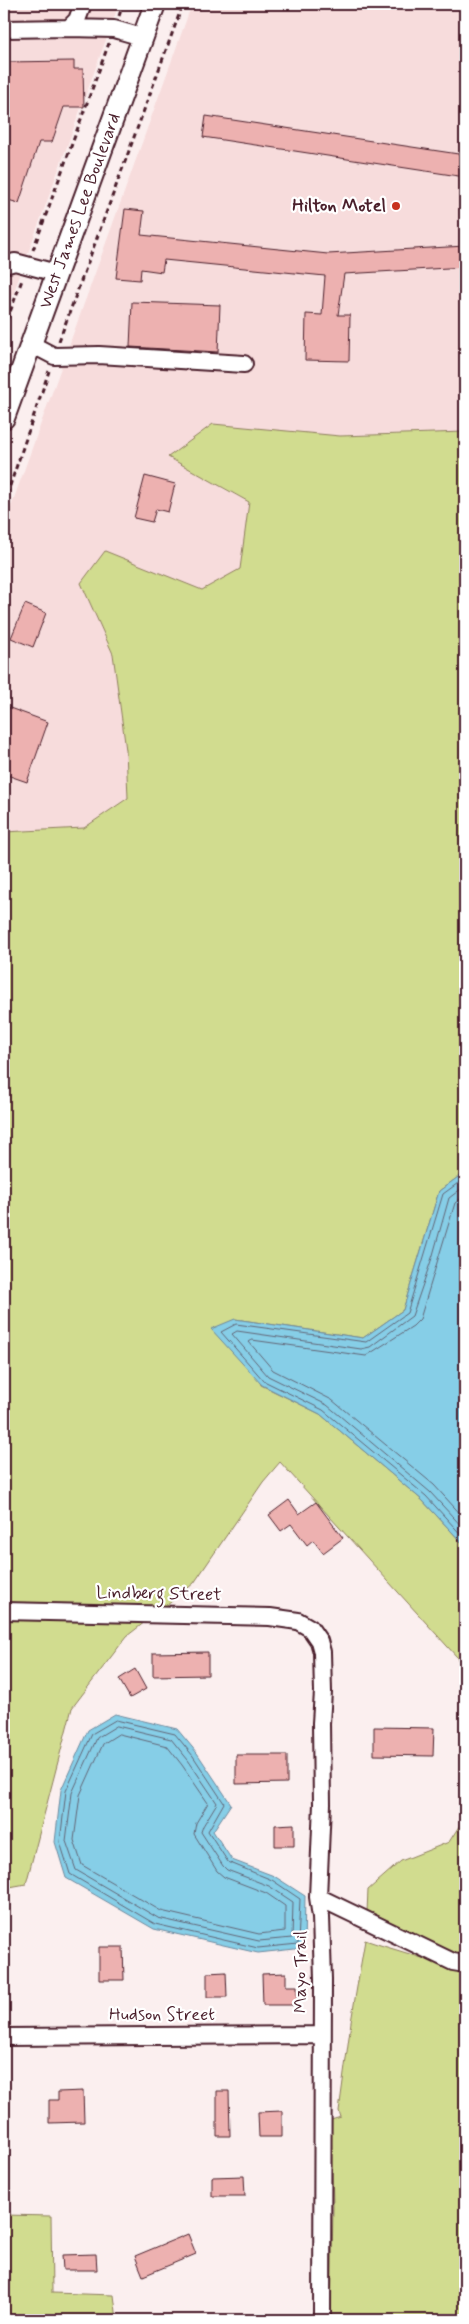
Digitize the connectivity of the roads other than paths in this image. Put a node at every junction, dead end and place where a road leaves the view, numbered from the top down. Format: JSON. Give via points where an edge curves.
{"nodes":[{"id":1,"x":83,"y":4,"type":"edge"},
{"id":2,"x":155,"y":4,"type":"edge"},
{"id":3,"x":69,"y":28,"type":"junction"},
{"id":4,"x":4,"y":29,"type":"edge"},
{"id":5,"x":142,"y":37,"type":"junction"},
{"id":6,"x":4,"y":265,"type":"edge"},
{"id":7,"x":56,"y":272,"type":"junction"},
{"id":8,"x":31,"y":344,"type":"junction"},
{"id":9,"x":244,"y":364,"type":"dead end"},
{"id":10,"x":4,"y":418,"type":"edge"},
{"id":11,"x":4,"y":1611,"type":"edge"},
{"id":12,"x":310,"y":1628,"type":"joint"},
{"id":13,"x":318,"y":1897,"type":"junction"},
{"id":14,"x":465,"y":1964,"type":"edge"},
{"id":15,"x":321,"y":2035,"type":"junction"},
{"id":16,"x":4,"y":2037,"type":"edge"},
{"id":17,"x":322,"y":2320,"type":"edge"}],
"edges":[{"from":1,"to":3,"type":"street","via":[[77,20]]},
{"from":2,"to":5,"type":"main road","name":"West James Lee Boulevard"},
{"from":3,"to":4,"type":"street"},
{"from":3,"to":5,"type":"street","via":[[114,28]]},
{"from":5,"to":7,"type":"main road","name":"West James Lee Boulevard"},
{"from":6,"to":7,"type":"street","via":[[15,262]]},
{"from":7,"to":8,"type":"main road","name":"West James Lee Boulevard"},
{"from":8,"to":9,"type":"street","via":[[54,356],[99,355]]},
{"from":8,"to":10,"type":"main road","name":"West James Lee Boulevard"},
{"from":11,"to":12,"type":"street","name":"Lindberg Street","via":[[270,1618],[298,1621]]},
{"from":12,"to":13,"type":"street","name":"Mayo Trail","via":[[322,1652],[324,1692]]},
{"from":13,"to":14,"type":"street","via":[[453,1962]]},
{"from":13,"to":15,"type":"street","name":"Mayo Trail","via":[[322,1917]]},
{"from":15,"to":16,"type":"street","name":"Hudson Street"},
{"from":15,"to":17,"type":"street","name":"Mayo Trail"}]}
